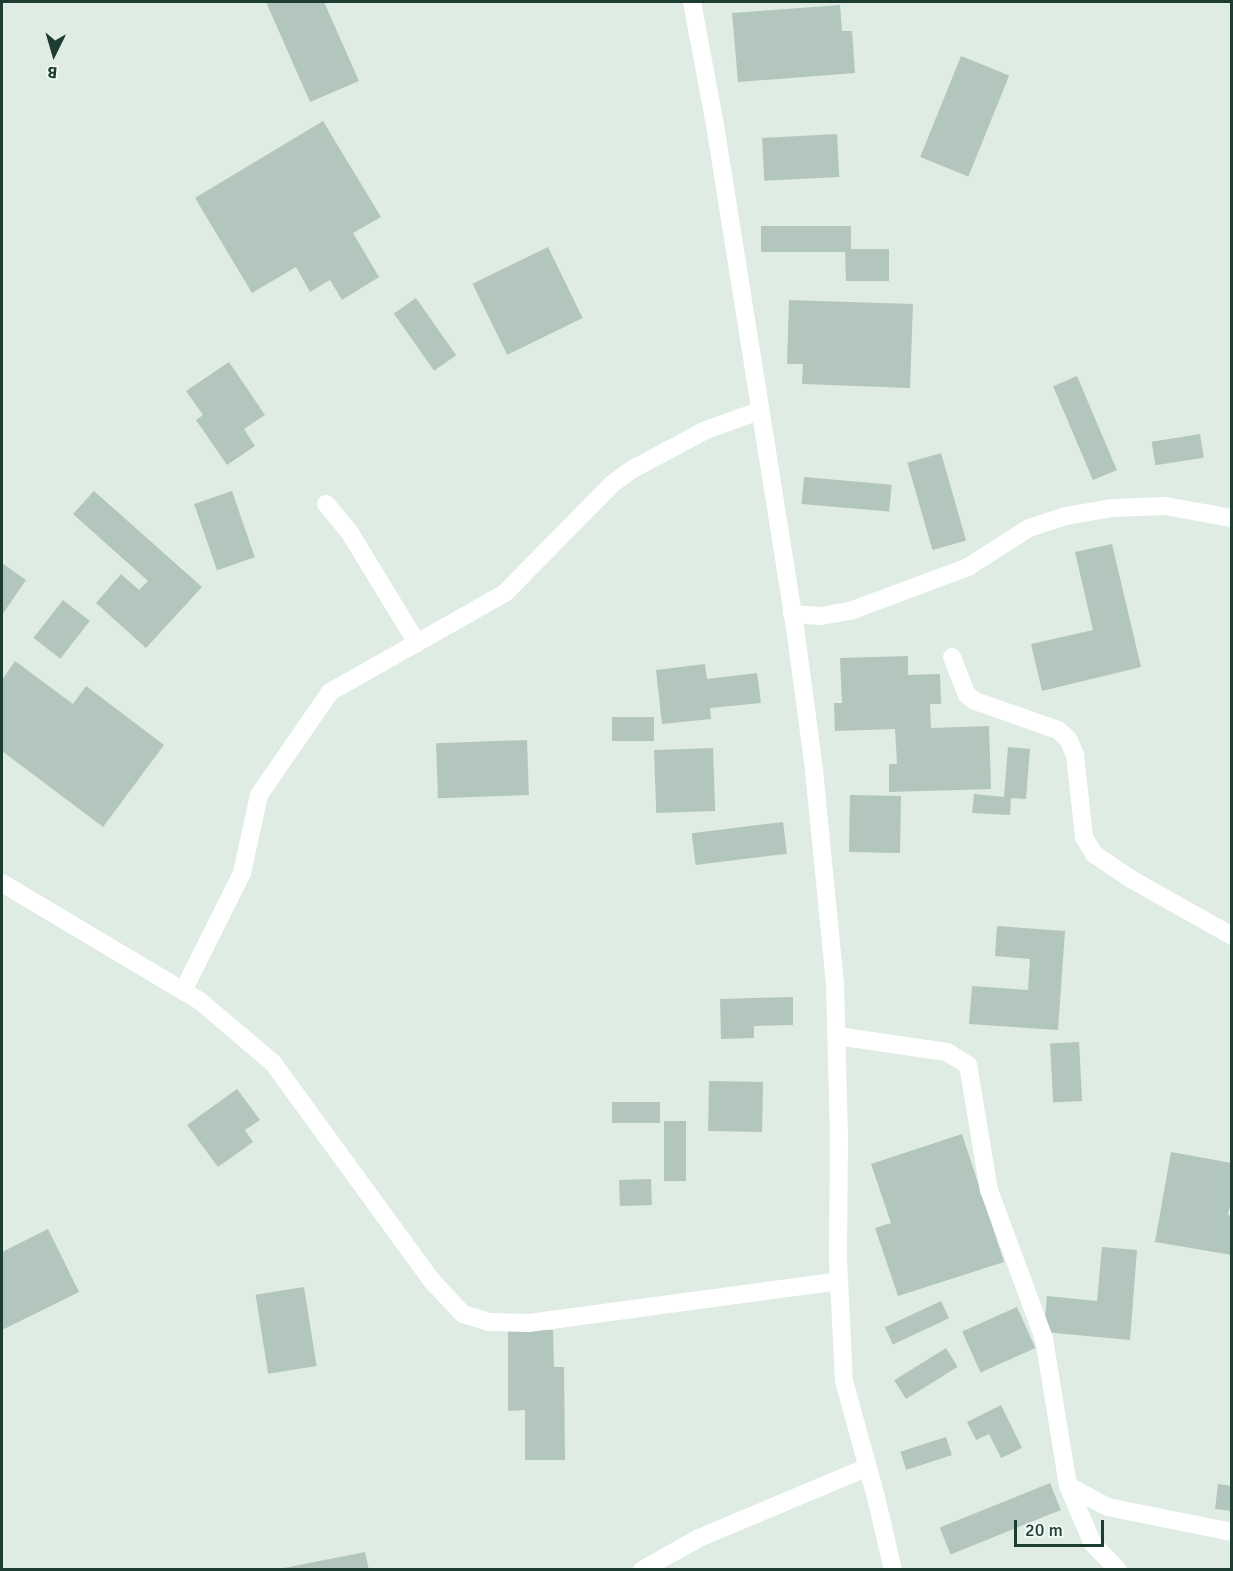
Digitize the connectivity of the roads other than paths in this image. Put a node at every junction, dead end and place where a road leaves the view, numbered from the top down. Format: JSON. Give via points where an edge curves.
{"nodes":[{"id":1,"x":692,"y":2,"type":"edge"},
{"id":2,"x":759,"y":411,"type":"junction"},
{"id":3,"x":326,"y":504,"type":"dead end"},
{"id":4,"x":1232,"y":518,"type":"edge"},
{"id":5,"x":792,"y":614,"type":"junction"},
{"id":6,"x":417,"y":643,"type":"junction"},
{"id":7,"x":952,"y":657,"type":"dead end"},
{"id":8,"x":2,"y":883,"type":"edge"},
{"id":9,"x":1232,"y":936,"type":"edge"},
{"id":10,"x":183,"y":991,"type":"junction"},
{"id":11,"x":837,"y":1035,"type":"junction"},
{"id":12,"x":839,"y":1281,"type":"junction"},
{"id":13,"x":868,"y":1467,"type":"junction"},
{"id":14,"x":1068,"y":1486,"type":"junction"},
{"id":15,"x":1232,"y":1532,"type":"edge"},
{"id":16,"x":642,"y":1569,"type":"edge"},
{"id":17,"x":892,"y":1569,"type":"edge"},
{"id":18,"x":1118,"y":1569,"type":"edge"}],
"edges":[{"from":1,"to":2,"type":"street"},
{"from":2,"to":5,"type":"street"},
{"from":2,"to":6,"type":"street","via":[[706,430],[631,470],[612,484],[505,593]]},
{"from":3,"to":6,"type":"street","via":[[350,534]]},
{"from":4,"to":5,"type":"street","via":[[1165,506],[1113,508],[1066,516],[1029,528],[968,567],[850,611],[821,616]]},
{"from":5,"to":11,"type":"street","via":[[828,897]]},
{"from":6,"to":10,"type":"street","via":[[330,692],[259,795],[242,873]]},
{"from":7,"to":9,"type":"street","via":[[967,695],[975,701],[1058,730],[1068,739],[1075,755],[1084,837],[1094,854]]},
{"from":8,"to":10,"type":"street"},
{"from":10,"to":12,"type":"street","via":[[273,1063],[432,1281],[463,1314],[489,1322],[529,1323]]},
{"from":11,"to":12,"type":"street"},
{"from":11,"to":14,"type":"street","via":[[947,1052],[968,1065],[989,1190],[1044,1339]]},
{"from":12,"to":13,"type":"street","via":[[844,1381]]},
{"from":13,"to":16,"type":"street","via":[[699,1538]]},
{"from":13,"to":17,"type":"street"},
{"from":14,"to":15,"type":"street","via":[[1108,1507]]},
{"from":14,"to":18,"type":"street","via":[[1093,1544]]}]}
